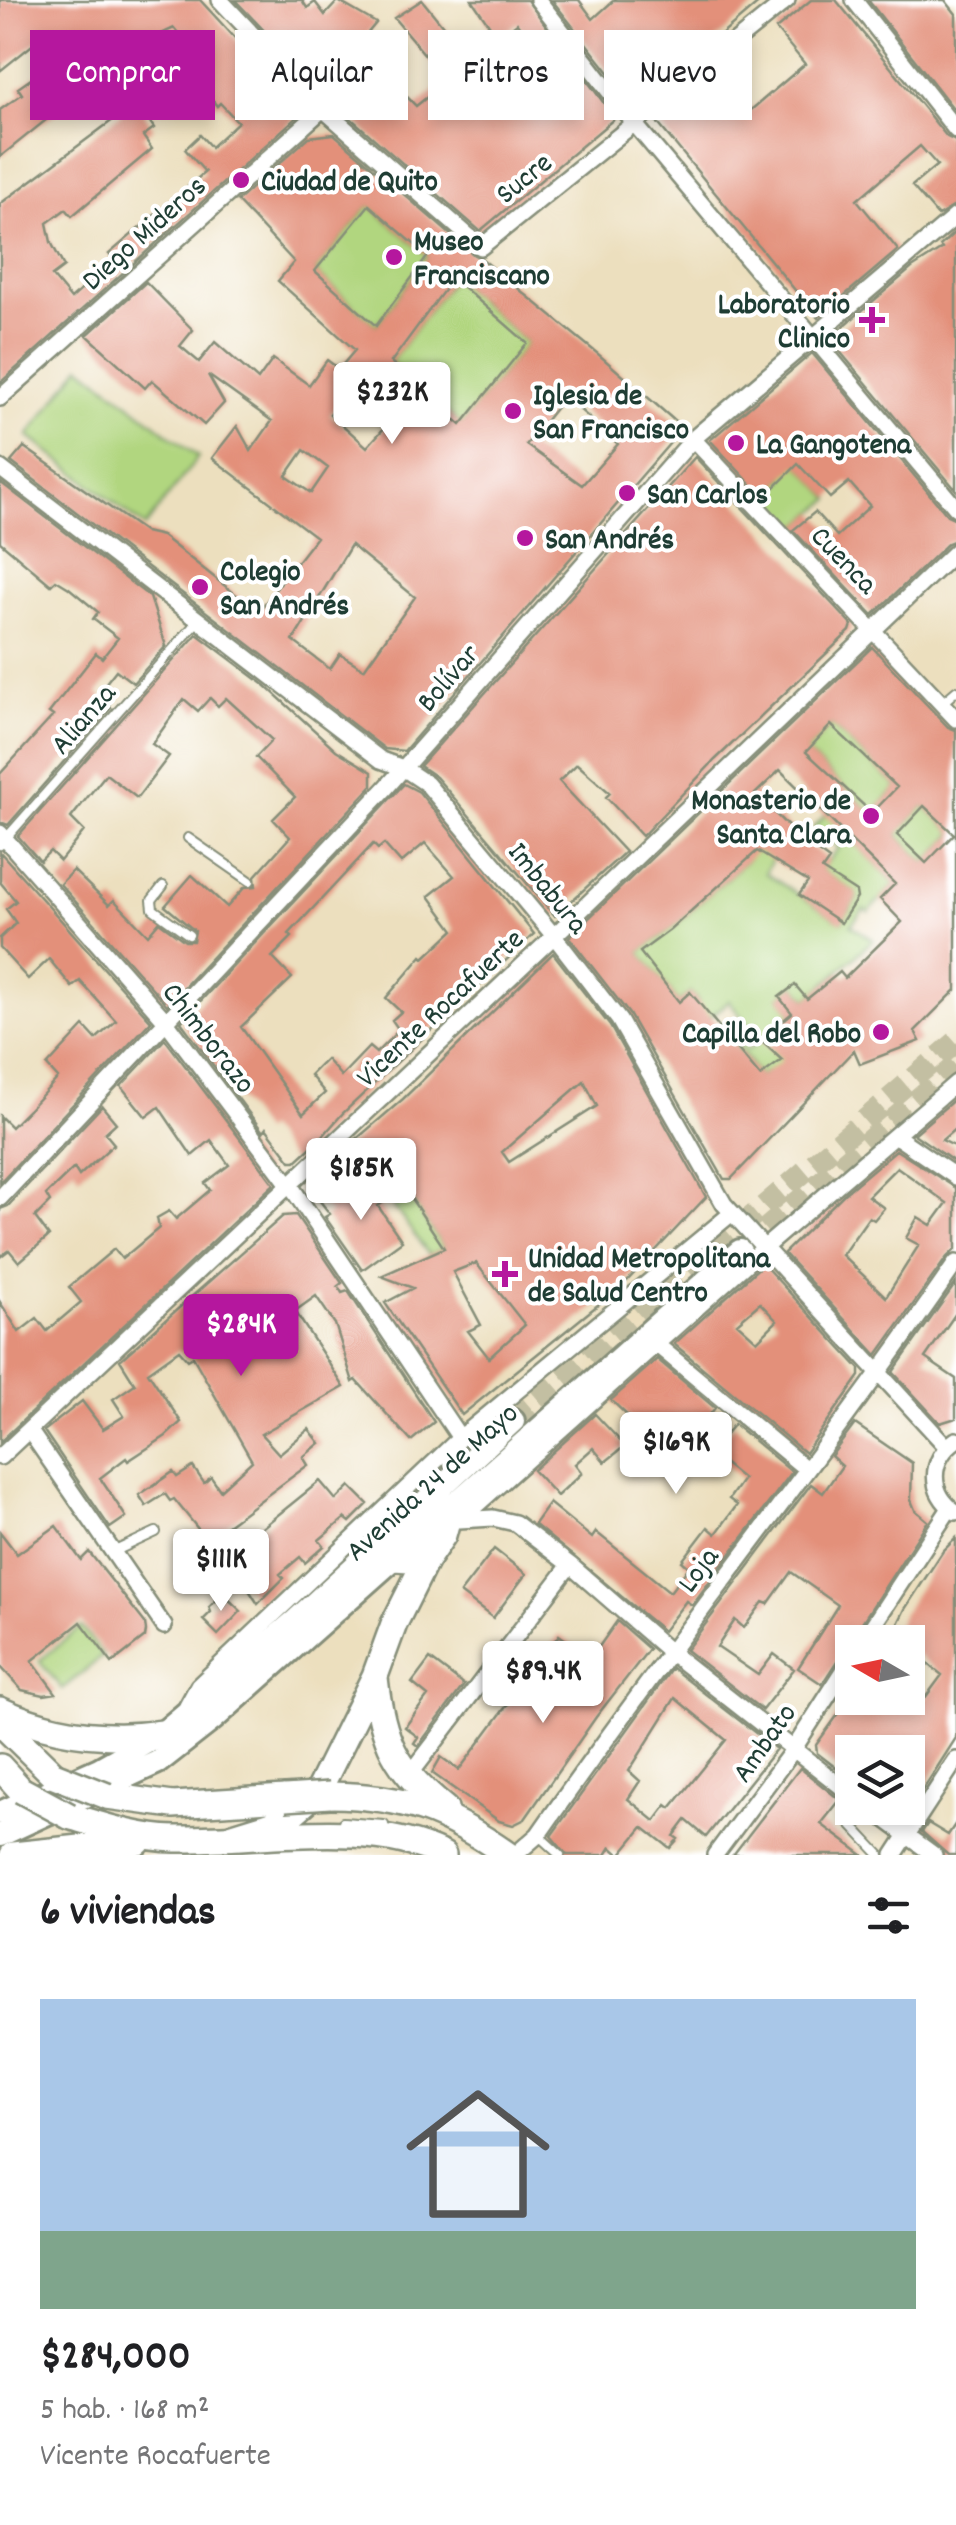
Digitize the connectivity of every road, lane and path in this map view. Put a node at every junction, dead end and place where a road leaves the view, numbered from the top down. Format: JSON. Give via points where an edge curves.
{"nodes":[{"id":1,"x":220,"y":0,"type":"edge"},
{"id":2,"x":538,"y":0,"type":"edge"},
{"id":3,"x":787,"y":0,"type":"edge"},
{"id":4,"x":854,"y":0,"type":"edge"},
{"id":5,"x":248,"y":30,"type":"edge"},
{"id":6,"x":311,"y":120,"type":"edge"},
{"id":7,"x":336,"y":120,"type":"edge"},
{"id":8,"x":633,"y":122,"type":"junction"},
{"id":9,"x":956,"y":130,"type":"edge"},
{"id":10,"x":956,"y":216,"type":"edge"},
{"id":11,"x":812,"y":338,"type":"junction"},
{"id":12,"x":0,"y":398,"type":"edge"},
{"id":13,"x":693,"y":439,"type":"junction"},
{"id":14,"x":0,"y":468,"type":"edge"},
{"id":15,"x":956,"y":508,"type":"edge"},
{"id":16,"x":956,"y":551,"type":"edge"},
{"id":17,"x":197,"y":622,"type":"junction"},
{"id":18,"x":872,"y":628,"type":"junction"},
{"id":19,"x":956,"y":691,"type":"edge"},
{"id":20,"x":942,"y":703,"type":"junction"},
{"id":21,"x":956,"y":719,"type":"edge"},
{"id":22,"x":403,"y":768,"type":"junction"},
{"id":23,"x":188,"y":838,"type":"dead end"},
{"id":24,"x":2,"y":839,"type":"edge"},
{"id":25,"x":250,"y":882,"type":"dead end"},
{"id":26,"x":164,"y":886,"type":"dead end"},
{"id":27,"x":189,"y":935,"type":"dead end"},
{"id":28,"x":554,"y":936,"type":"junction"},
{"id":29,"x":165,"y":1020,"type":"junction"},
{"id":30,"x":956,"y":1083,"type":"edge"},
{"id":31,"x":896,"y":1138,"type":"junction"},
{"id":32,"x":956,"y":1177,"type":"edge"},
{"id":33,"x":290,"y":1185,"type":"junction"},
{"id":34,"x":0,"y":1198,"type":"edge"},
{"id":35,"x":732,"y":1213,"type":"junction"},
{"id":36,"x":770,"y":1248,"type":"junction"},
{"id":37,"x":740,"y":1251,"type":"tunnel mouth"},
{"id":38,"x":956,"y":1263,"type":"edge"},
{"id":39,"x":656,"y":1344,"type":"junction"},
{"id":40,"x":879,"y":1374,"type":"junction"},
{"id":41,"x":513,"y":1420,"type":"tunnel mouth"},
{"id":42,"x":30,"y":1430,"type":"junction"},
{"id":43,"x":460,"y":1438,"type":"junction"},
{"id":44,"x":951,"y":1444,"type":"edge"},
{"id":45,"x":0,"y":1457,"type":"edge"},
{"id":46,"x":806,"y":1469,"type":"junction"},
{"id":47,"x":953,"y":1510,"type":"edge"},
{"id":48,"x":451,"y":1520,"type":"junction"},
{"id":49,"x":156,"y":1532,"type":"dead end"},
{"id":50,"x":114,"y":1552,"type":"junction"},
{"id":51,"x":393,"y":1558,"type":"junction"},
{"id":52,"x":426,"y":1560,"type":"junction"},
{"id":53,"x":570,"y":1565,"type":"junction"},
{"id":54,"x":874,"y":1625,"type":"edge"},
{"id":55,"x":164,"y":1626,"type":"dead end"},
{"id":56,"x":670,"y":1652,"type":"junction"},
{"id":57,"x":375,"y":1676,"type":"junction"},
{"id":58,"x":835,"y":1685,"type":"edge"},
{"id":59,"x":0,"y":1710,"type":"edge"},
{"id":60,"x":0,"y":1722,"type":"edge"},
{"id":61,"x":171,"y":1726,"type":"junction"},
{"id":62,"x":793,"y":1750,"type":"junction"},
{"id":63,"x":956,"y":1760,"type":"edge"},
{"id":64,"x":0,"y":1767,"type":"edge"},
{"id":65,"x":409,"y":1776,"type":"junction"},
{"id":66,"x":835,"y":1781,"type":"edge"},
{"id":67,"x":328,"y":1800,"type":"junction"},
{"id":68,"x":280,"y":1809,"type":"junction"},
{"id":69,"x":0,"y":1813,"type":"edge"},
{"id":70,"x":852,"y":1825,"type":"edge"},
{"id":71,"x":891,"y":1825,"type":"edge"},
{"id":72,"x":472,"y":1830,"type":"junction"},
{"id":73,"x":233,"y":1831,"type":"junction"},
{"id":74,"x":170,"y":1833,"type":"junction"},
{"id":75,"x":0,"y":1835,"type":"edge"},
{"id":76,"x":538,"y":1835,"type":"junction"},
{"id":77,"x":919,"y":1847,"type":"edge"},
{"id":78,"x":444,"y":1851,"type":"edge"},
{"id":79,"x":14,"y":1855,"type":"edge"},
{"id":80,"x":508,"y":1855,"type":"edge"},
{"id":81,"x":560,"y":1855,"type":"edge"},
{"id":82,"x":714,"y":1855,"type":"edge"},
{"id":83,"x":880,"y":1855,"type":"edge"},
{"id":84,"x":894,"y":1855,"type":"edge"}],
"edges":[{"from":1,"to":5,"type":"street"},
{"from":2,"to":8,"type":"street"},
{"from":3,"to":8,"type":"street","name":"Sucre"},
{"from":4,"to":9,"type":"street"},
{"from":6,"to":12,"type":"street","name":"Diego Mideros"},
{"from":7,"to":8,"type":"street","name":"Sucre","via":[[482,246]]},
{"from":8,"to":11,"type":"street"},
{"from":10,"to":11,"type":"street","name":"Bolívar"},
{"from":11,"to":13,"type":"street","name":"Bolívar"},
{"from":11,"to":15,"type":"street"},
{"from":13,"to":18,"type":"street","name":"Cuenca"},
{"from":13,"to":22,"type":"street","name":"Bolívar"},
{"from":14,"to":17,"type":"street","name":"Imbabura"},
{"from":16,"to":18,"type":"street","name":"Vicente Rocafuerte"},
{"from":17,"to":22,"type":"street","name":"Imbabura","via":[[381,760]]},
{"from":17,"to":24,"type":"lane","name":"Alianza"},
{"from":18,"to":20,"type":"street","name":"Cuenca"},
{"from":18,"to":28,"type":"street","name":"Vicente Rocafuerte"},
{"from":19,"to":20,"type":"lane"},
{"from":20,"to":21,"type":"street","name":"Cuenca"},
{"from":22,"to":28,"type":"street","name":"Imbabura","via":[[427,784]]},
{"from":22,"to":29,"type":"street","name":"Bolívar","via":[[272,899]]},
{"from":23,"to":25,"type":"lane"},
{"from":24,"to":29,"type":"street","name":"Chimborazo"},
{"from":26,"to":27,"type":"lane","via":[[153,909]]},
{"from":28,"to":33,"type":"street","name":"Vicente Rocafuerte"},
{"from":28,"to":35,"type":"street","name":"Imbabura","via":[[619,1020]]},
{"from":29,"to":33,"type":"street","name":"Chimborazo"},
{"from":29,"to":34,"type":"street","name":"Bolívar"},
{"from":30,"to":31,"type":"street","name":"Avenida 24 de Mayo"},
{"from":31,"to":32,"type":"street"},
{"from":31,"to":36,"type":"street","name":"Avenida 24 de Mayo"},
{"from":33,"to":42,"type":"street","name":"Vicente Rocafuerte"},
{"from":33,"to":43,"type":"street","name":"Chimborazo"},
{"from":35,"to":36,"type":"street","name":"Imbabura"},
{"from":35,"to":43,"type":"street","name":"Avenida 24 de Mayo"},
{"from":36,"to":39,"type":"street","name":"Avenida 24 de Mayo"},
{"from":36,"to":40,"type":"street","name":"Imbabura"},
{"from":37,"to":48,"type":"main road","name":"Avenida 24 de Mayo"},
{"from":38,"to":40,"type":"street","name":"Loja"},
{"from":39,"to":46,"type":"street"},
{"from":39,"to":48,"type":"street","name":"Avenida 24 de Mayo"},
{"from":40,"to":44,"type":"street","name":"Imbabura"},
{"from":40,"to":46,"type":"street","name":"Loja"},
{"from":41,"to":61,"type":"main road","name":"Avenida 24 de Mayo"},
{"from":42,"to":45,"type":"street","name":"Vicente Rocafuerte"},
{"from":42,"to":50,"type":"street"},
{"from":43,"to":61,"type":"street","name":"Avenida 24 de Mayo","via":[[198,1686]]},
{"from":44,"to":47,"type":"street","via":[[935,1471]]},
{"from":46,"to":56,"type":"street","name":"Loja"},
{"from":47,"to":54,"type":"street"},
{"from":48,"to":51,"type":"main road","name":"Avenida 24 de Mayo"},
{"from":48,"to":52,"type":"main road"},
{"from":48,"to":53,"type":"street","via":[[516,1523]]},
{"from":49,"to":50,"type":"lane"},
{"from":50,"to":55,"type":"street"},
{"from":51,"to":52,"type":"main road"},
{"from":51,"to":75,"type":"main road","name":"Avenida 24 de Mayo","via":[[158,1762]]},
{"from":52,"to":57,"type":"main road"},
{"from":53,"to":56,"type":"street"},
{"from":53,"to":65,"type":"street"},
{"from":56,"to":62,"type":"street"},
{"from":56,"to":76,"type":"street","name":"Loja"},
{"from":57,"to":65,"type":"main road","via":[[384,1735]]},
{"from":57,"to":68,"type":"main road","via":[[318,1790],[295,1811]]},
{"from":58,"to":62,"type":"street","name":"Ambato"},
{"from":59,"to":61,"type":"main road","via":[[91,1736],[137,1737]]},
{"from":60,"to":68,"type":"main road","bridge":true,"via":[[54,1775],[119,1798]]},
{"from":61,"to":69,"type":"main road","name":"Avenida 24 de Mayo","via":[[100,1769]]},
{"from":62,"to":66,"type":"street"},
{"from":62,"to":82,"type":"street","name":"Ambato"},
{"from":63,"to":77,"type":"street"},
{"from":64,"to":74,"type":"main road","bridge":true,"via":[[21,1790],[69,1816],[109,1828]]},
{"from":65,"to":72,"type":"main road"},
{"from":67,"to":68,"type":"main road","bridge":true},
{"from":67,"to":72,"type":"main road","via":[[373,1796],[414,1803]]},
{"from":67,"to":80,"type":"lane","via":[[440,1824]]},
{"from":68,"to":73,"type":"main road"},
{"from":68,"to":78,"type":"lane","via":[[385,1825]]},
{"from":70,"to":83,"type":"lane"},
{"from":71,"to":77,"type":"street"},
{"from":72,"to":80,"type":"main road"},
{"from":73,"to":74,"type":"main road"},
{"from":73,"to":78,"type":"main road","via":[[380,1834]]},
{"from":74,"to":79,"type":"main road"},
{"from":76,"to":80,"type":"street","name":"Loja"},
{"from":76,"to":81,"type":"lane"},
{"from":77,"to":84,"type":"street"}]}
